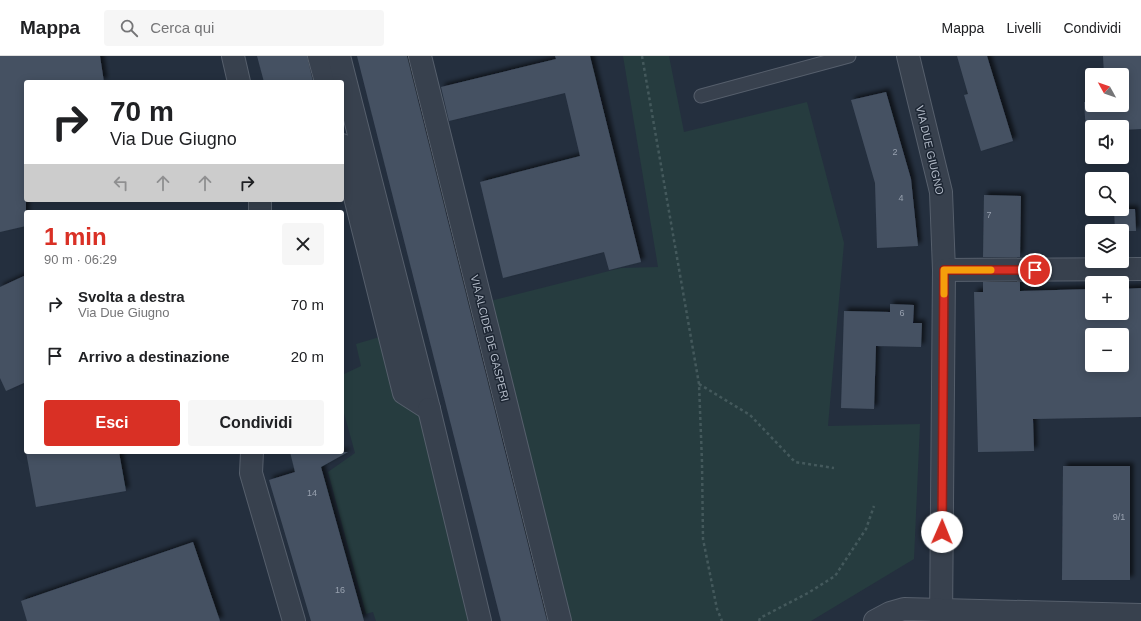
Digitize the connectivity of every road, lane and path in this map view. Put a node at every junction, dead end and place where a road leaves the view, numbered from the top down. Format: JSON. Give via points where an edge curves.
{"nodes":[{"id":1,"x":233,"y":56,"type":"edge"},
{"id":2,"x":319,"y":56,"type":"edge"},
{"id":3,"x":339,"y":56,"type":"edge"},
{"id":4,"x":420,"y":56,"type":"edge"},
{"id":5,"x":642,"y":56,"type":"edge"},
{"id":6,"x":849,"y":56,"type":"edge"},
{"id":7,"x":908,"y":56,"type":"edge"},
{"id":8,"x":239,"y":80,"type":"edge"},
{"id":9,"x":325,"y":80,"type":"edge"},
{"id":10,"x":701,"y":96,"type":"dead end"},
{"id":11,"x":344,"y":153,"type":"edge"},
{"id":12,"x":1141,"y":269,"type":"edge"},
{"id":13,"x":944,"y":270,"type":"junction"},
{"id":14,"x":699,"y":384,"type":"junction"},
{"id":15,"x":429,"y":409,"type":"junction"},
{"id":16,"x":252,"y":454,"type":"edge"},
{"id":17,"x":834,"y":468,"type":"dead end"},
{"id":18,"x":874,"y":506,"type":"dead end"},
{"id":19,"x":941,"y":615,"type":"edge"},
{"id":20,"x":1141,"y":615,"type":"edge"},
{"id":21,"x":294,"y":621,"type":"edge"},
{"id":22,"x":480,"y":621,"type":"edge"},
{"id":23,"x":560,"y":621,"type":"edge"},
{"id":24,"x":722,"y":621,"type":"edge"},
{"id":25,"x":759,"y":621,"type":"edge"},
{"id":26,"x":875,"y":621,"type":"edge"}],
"edges":[{"from":1,"to":8,"type":"street"},
{"from":2,"to":9,"type":"street"},
{"from":3,"to":15,"type":"street"},
{"from":4,"to":23,"type":"street","name":"VIA ALCIDE DE GASPERI"},
{"from":5,"to":14,"type":"path"},
{"from":6,"to":10,"type":"lane"},
{"from":7,"to":13,"type":"street","name":"VIA DUE GIUGNO","via":[[942,192]]},
{"from":11,"to":15,"type":"street","via":[[404,393]]},
{"from":12,"to":13,"type":"street"},
{"from":13,"to":19,"type":"street","name":"VIA DUE GIUGNO"},
{"from":14,"to":17,"type":"path","via":[[750,415],[795,462]]},
{"from":14,"to":24,"type":"path","via":[[702,539],[717,609]]},
{"from":15,"to":22,"type":"street"},
{"from":16,"to":21,"type":"street","via":[[251,473]]},
{"from":18,"to":25,"type":"path","via":[[866,529],[835,576],[760,618]]},
{"from":19,"to":20,"type":"street"},
{"from":19,"to":26,"type":"street","via":[[904,609]]}]}
